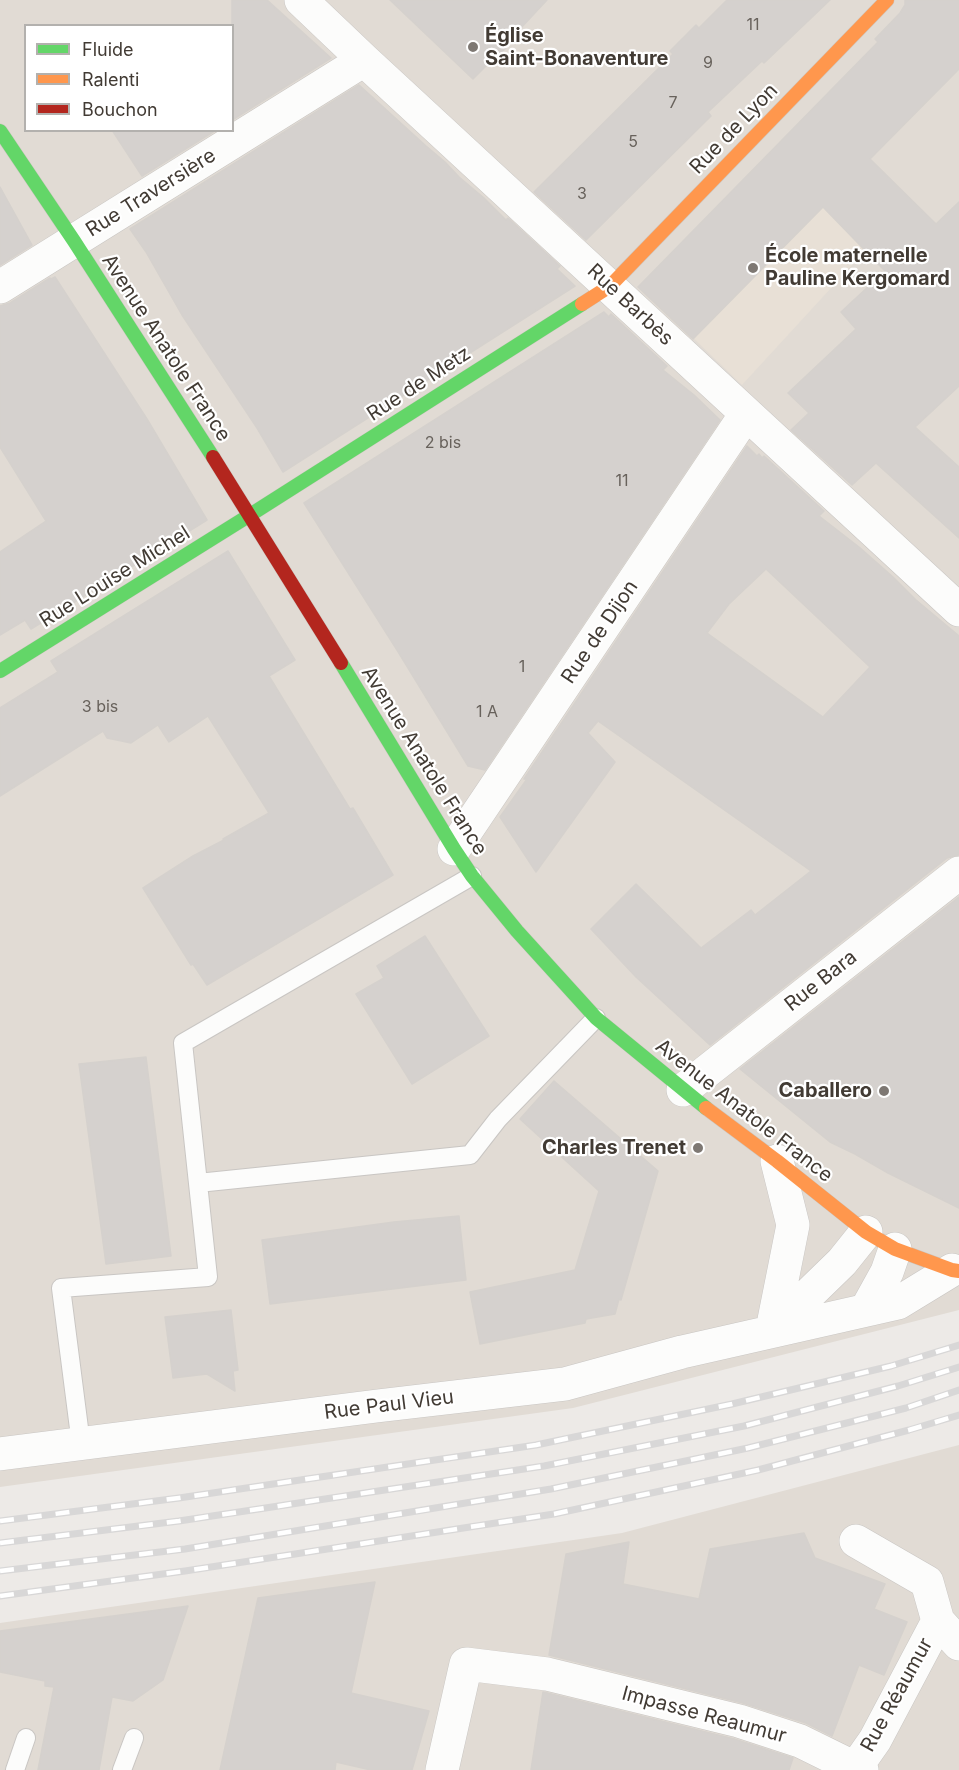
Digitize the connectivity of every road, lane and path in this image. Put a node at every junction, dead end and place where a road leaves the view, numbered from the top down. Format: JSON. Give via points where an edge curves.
{"nodes":[{"id":1,"x":301,"y":0,"type":"edge"},
{"id":2,"x":887,"y":0,"type":"edge"},
{"id":3,"x":364,"y":60,"type":"junction"},
{"id":4,"x":0,"y":132,"type":"edge"},
{"id":5,"x":74,"y":241,"type":"junction"},
{"id":6,"x":610,"y":286,"type":"junction"},
{"id":7,"x":0,"y":287,"type":"edge"},
{"id":8,"x":746,"y":414,"type":"junction"},
{"id":9,"x":250,"y":515,"type":"junction"},
{"id":10,"x":959,"y":610,"type":"edge"},
{"id":11,"x":0,"y":671,"type":"edge"},
{"id":12,"x":454,"y":849,"type":"junction"},
{"id":13,"x":959,"y":873,"type":"edge"},
{"id":14,"x":472,"y":876,"type":"junction"},
{"id":15,"x":597,"y":1018,"type":"junction"},
{"id":16,"x":683,"y":1090,"type":"junction"},
{"id":17,"x":777,"y":1161,"type":"junction"},
{"id":18,"x":198,"y":1183,"type":"junction"},
{"id":19,"x":866,"y":1232,"type":"junction"},
{"id":20,"x":895,"y":1249,"type":"junction"},
{"id":21,"x":956,"y":1270,"type":"edge"},
{"id":22,"x":866,"y":1310,"type":"junction"},
{"id":23,"x":772,"y":1330,"type":"junction"},
{"id":24,"x":81,"y":1444,"type":"junction"},
{"id":25,"x":0,"y":1454,"type":"edge"},
{"id":26,"x":856,"y":1541,"type":"dead end"},
{"id":27,"x":949,"y":1633,"type":"edge"},
{"id":28,"x":26,"y":1738,"type":"dead end"},
{"id":29,"x":134,"y":1738,"type":"dead end"},
{"id":30,"x":857,"y":1769,"type":"edge"},
{"id":31,"x":15,"y":1770,"type":"edge"},
{"id":32,"x":122,"y":1770,"type":"edge"},
{"id":33,"x":442,"y":1770,"type":"edge"}],
"edges":[{"from":1,"to":3,"type":"street","name":"Rue Barbès"},
{"from":2,"to":6,"type":"main road","name":"Rue de Lyon"},
{"from":3,"to":5,"type":"street","name":"Rue Traversière"},
{"from":3,"to":6,"type":"street","name":"Rue Barbès"},
{"from":4,"to":5,"type":"main road","name":"Avenue Anatole France"},
{"from":5,"to":7,"type":"street","name":"Rue Traversière"},
{"from":5,"to":9,"type":"main road","name":"Avenue Anatole France"},
{"from":6,"to":8,"type":"street","name":"Rue Barbès"},
{"from":6,"to":9,"type":"main road","name":"Rue de Metz"},
{"from":8,"to":10,"type":"street","name":"Rue Barbès"},
{"from":8,"to":12,"type":"street","name":"Rue de Dijon"},
{"from":9,"to":11,"type":"main road","name":"Rue Louise Michel"},
{"from":9,"to":12,"type":"main road","name":"Avenue Anatole France"},
{"from":12,"to":14,"type":"main road","name":"Avenue Anatole France"},
{"from":13,"to":16,"type":"street","name":"Rue Bara"},
{"from":14,"to":15,"type":"main road","name":"Avenue Anatole France"},
{"from":14,"to":18,"type":"lane","via":[[183,1043]]},
{"from":15,"to":16,"type":"main road","name":"Avenue Anatole France"},
{"from":15,"to":18,"type":"lane","via":[[498,1119],[470,1155]]},
{"from":16,"to":17,"type":"main road","name":"Avenue Anatole France"},
{"from":17,"to":19,"type":"main road","name":"Avenue Anatole France"},
{"from":17,"to":23,"type":"street","via":[[793,1225]]},
{"from":18,"to":24,"type":"lane","via":[[208,1276],[62,1288]]},
{"from":19,"to":20,"type":"main road","name":"Avenue Anatole France"},
{"from":19,"to":23,"type":"street","via":[[842,1262]]},
{"from":20,"to":21,"type":"main road","name":"Avenue Anatole France"},
{"from":20,"to":22,"type":"street"},
{"from":21,"to":22,"type":"street","name":"Rue Paul Vieu","via":[[898,1303]]},
{"from":22,"to":23,"type":"street","name":"Rue Paul Vieu"},
{"from":23,"to":24,"type":"street","name":"Rue Paul Vieu","via":[[565,1384]]},
{"from":24,"to":25,"type":"street","name":"Rue Paul Vieu"},
{"from":26,"to":27,"type":"street","via":[[927,1582]]},
{"from":27,"to":30,"type":"street","name":"Rue Réaumur"},
{"from":28,"to":31,"type":"lane"},
{"from":29,"to":32,"type":"lane"},
{"from":30,"to":33,"type":"street","name":"Impasse Reaumur","via":[[800,1741],[739,1721],[547,1674],[466,1664]]}]}
